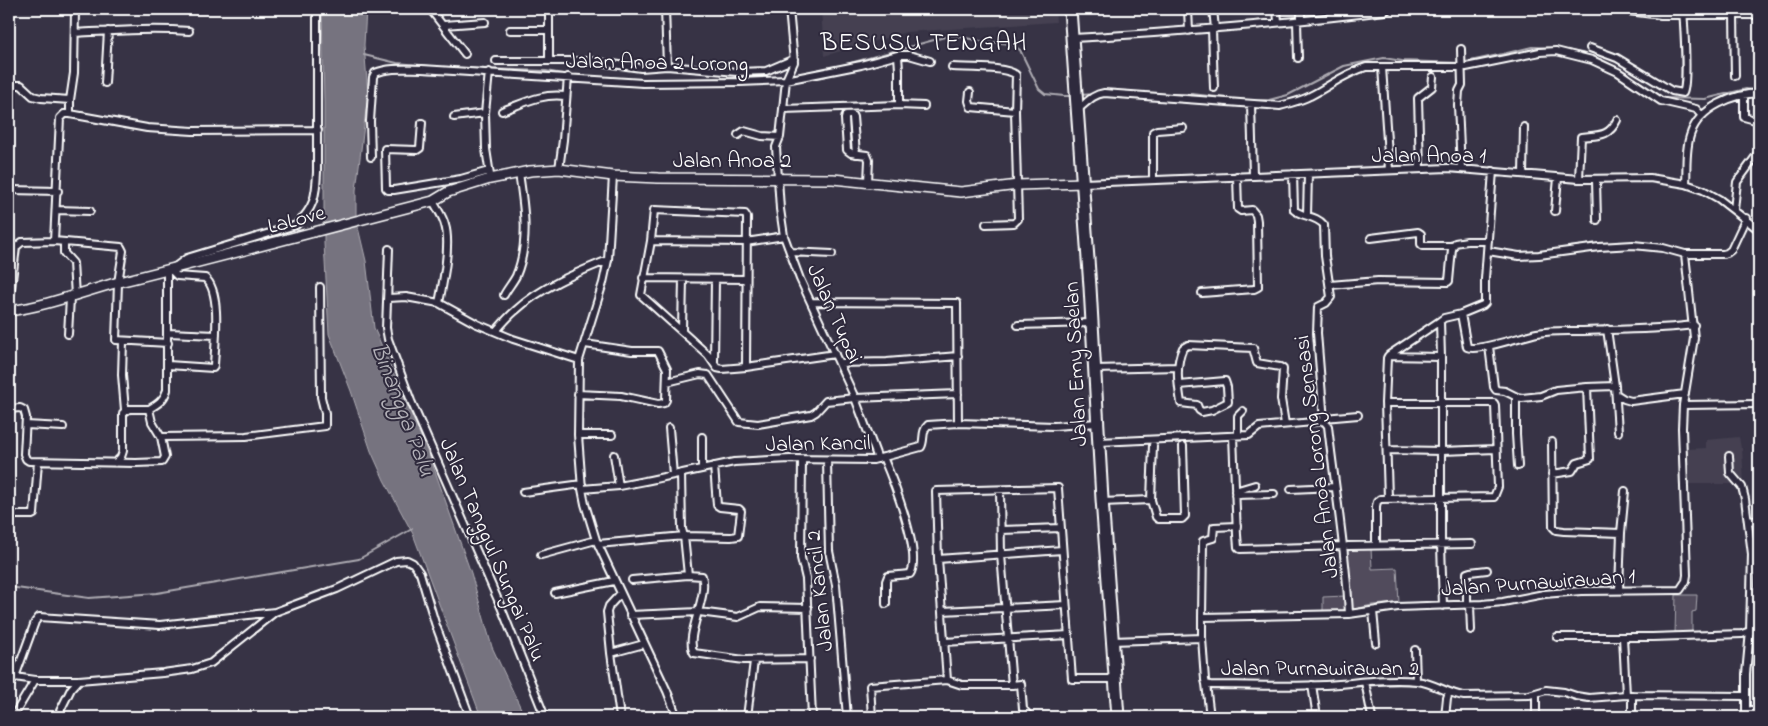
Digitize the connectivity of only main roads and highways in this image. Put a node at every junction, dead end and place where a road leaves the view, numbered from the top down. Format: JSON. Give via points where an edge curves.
{"nodes":[{"id":1,"x":1070,"y":9,"type":"edge"},
{"id":2,"x":1118,"y":717,"type":"edge"}],
"edges":[{"from":1,"to":2,"type":"highway","name":"Jalan Emy Saelan"}]}
